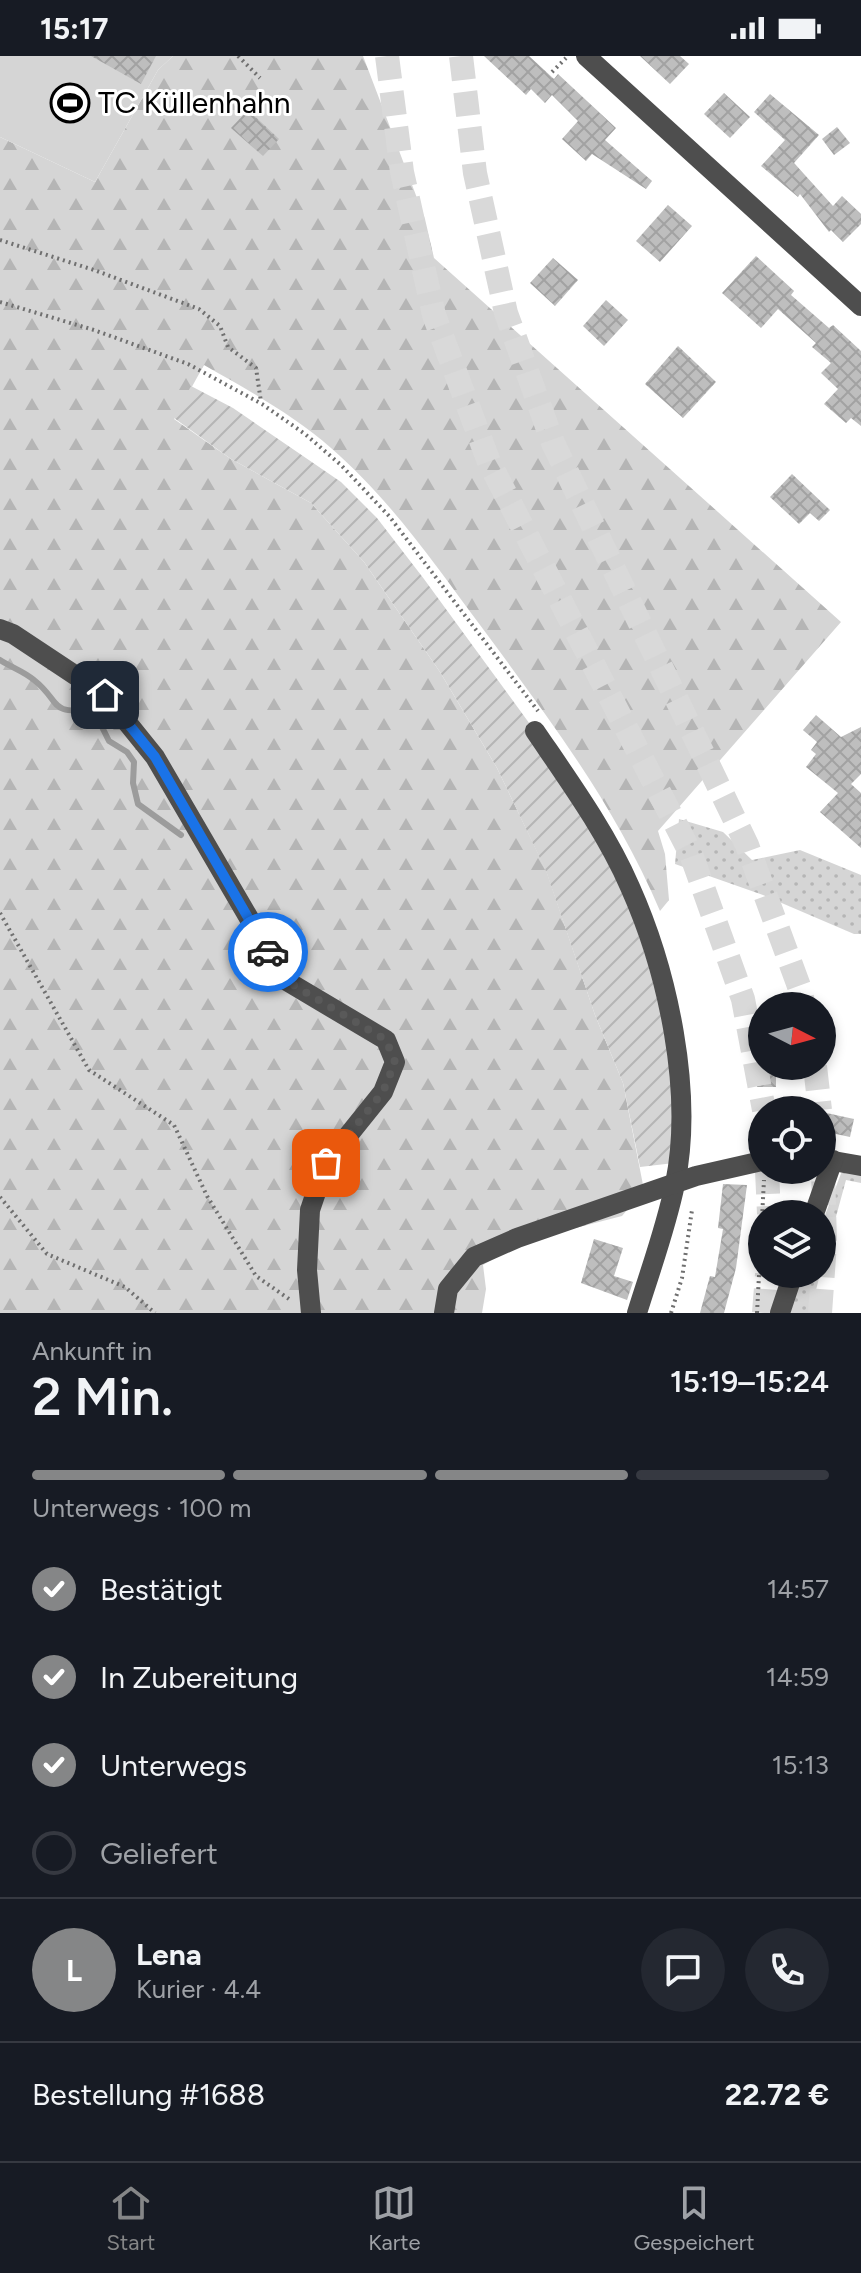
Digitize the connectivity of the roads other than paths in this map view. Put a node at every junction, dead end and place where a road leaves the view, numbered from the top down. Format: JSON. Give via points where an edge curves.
{"nodes":[{"id":1,"x":586,"y":56,"type":"edge"},
{"id":2,"x":861,"y":306,"type":"edge"},
{"id":3,"x":0,"y":629,"type":"edge"},
{"id":4,"x":539,"y":725,"type":"road end"},
{"id":5,"x":836,"y":1161,"type":"edge"},
{"id":6,"x":748,"y":1164,"type":"edge"},
{"id":7,"x":861,"y":1166,"type":"edge"},
{"id":8,"x":675,"y":1184,"type":"junction"},
{"id":9,"x":788,"y":1288,"type":"edge"},
{"id":10,"x":305,"y":1309,"type":"edge"},
{"id":11,"x":444,"y":1313,"type":"edge"},
{"id":12,"x":637,"y":1313,"type":"edge"},
{"id":13,"x":780,"y":1313,"type":"edge"}],
"edges":[{"from":1,"to":2,"type":"street"},
{"from":3,"to":10,"type":"street","via":[[105,695],[155,757],[285,980],[386,1040],[395,1062],[383,1092],[326,1163],[310,1210]]},
{"from":4,"to":8,"type":"street","via":[[630,888],[667,996],[680,1089]]},
{"from":5,"to":7,"type":"street"},
{"from":6,"to":8,"type":"street"},
{"from":8,"to":11,"type":"street","via":[[474,1257],[448,1289]]},
{"from":8,"to":12,"type":"street"},
{"from":9,"to":13,"type":"street"}]}
